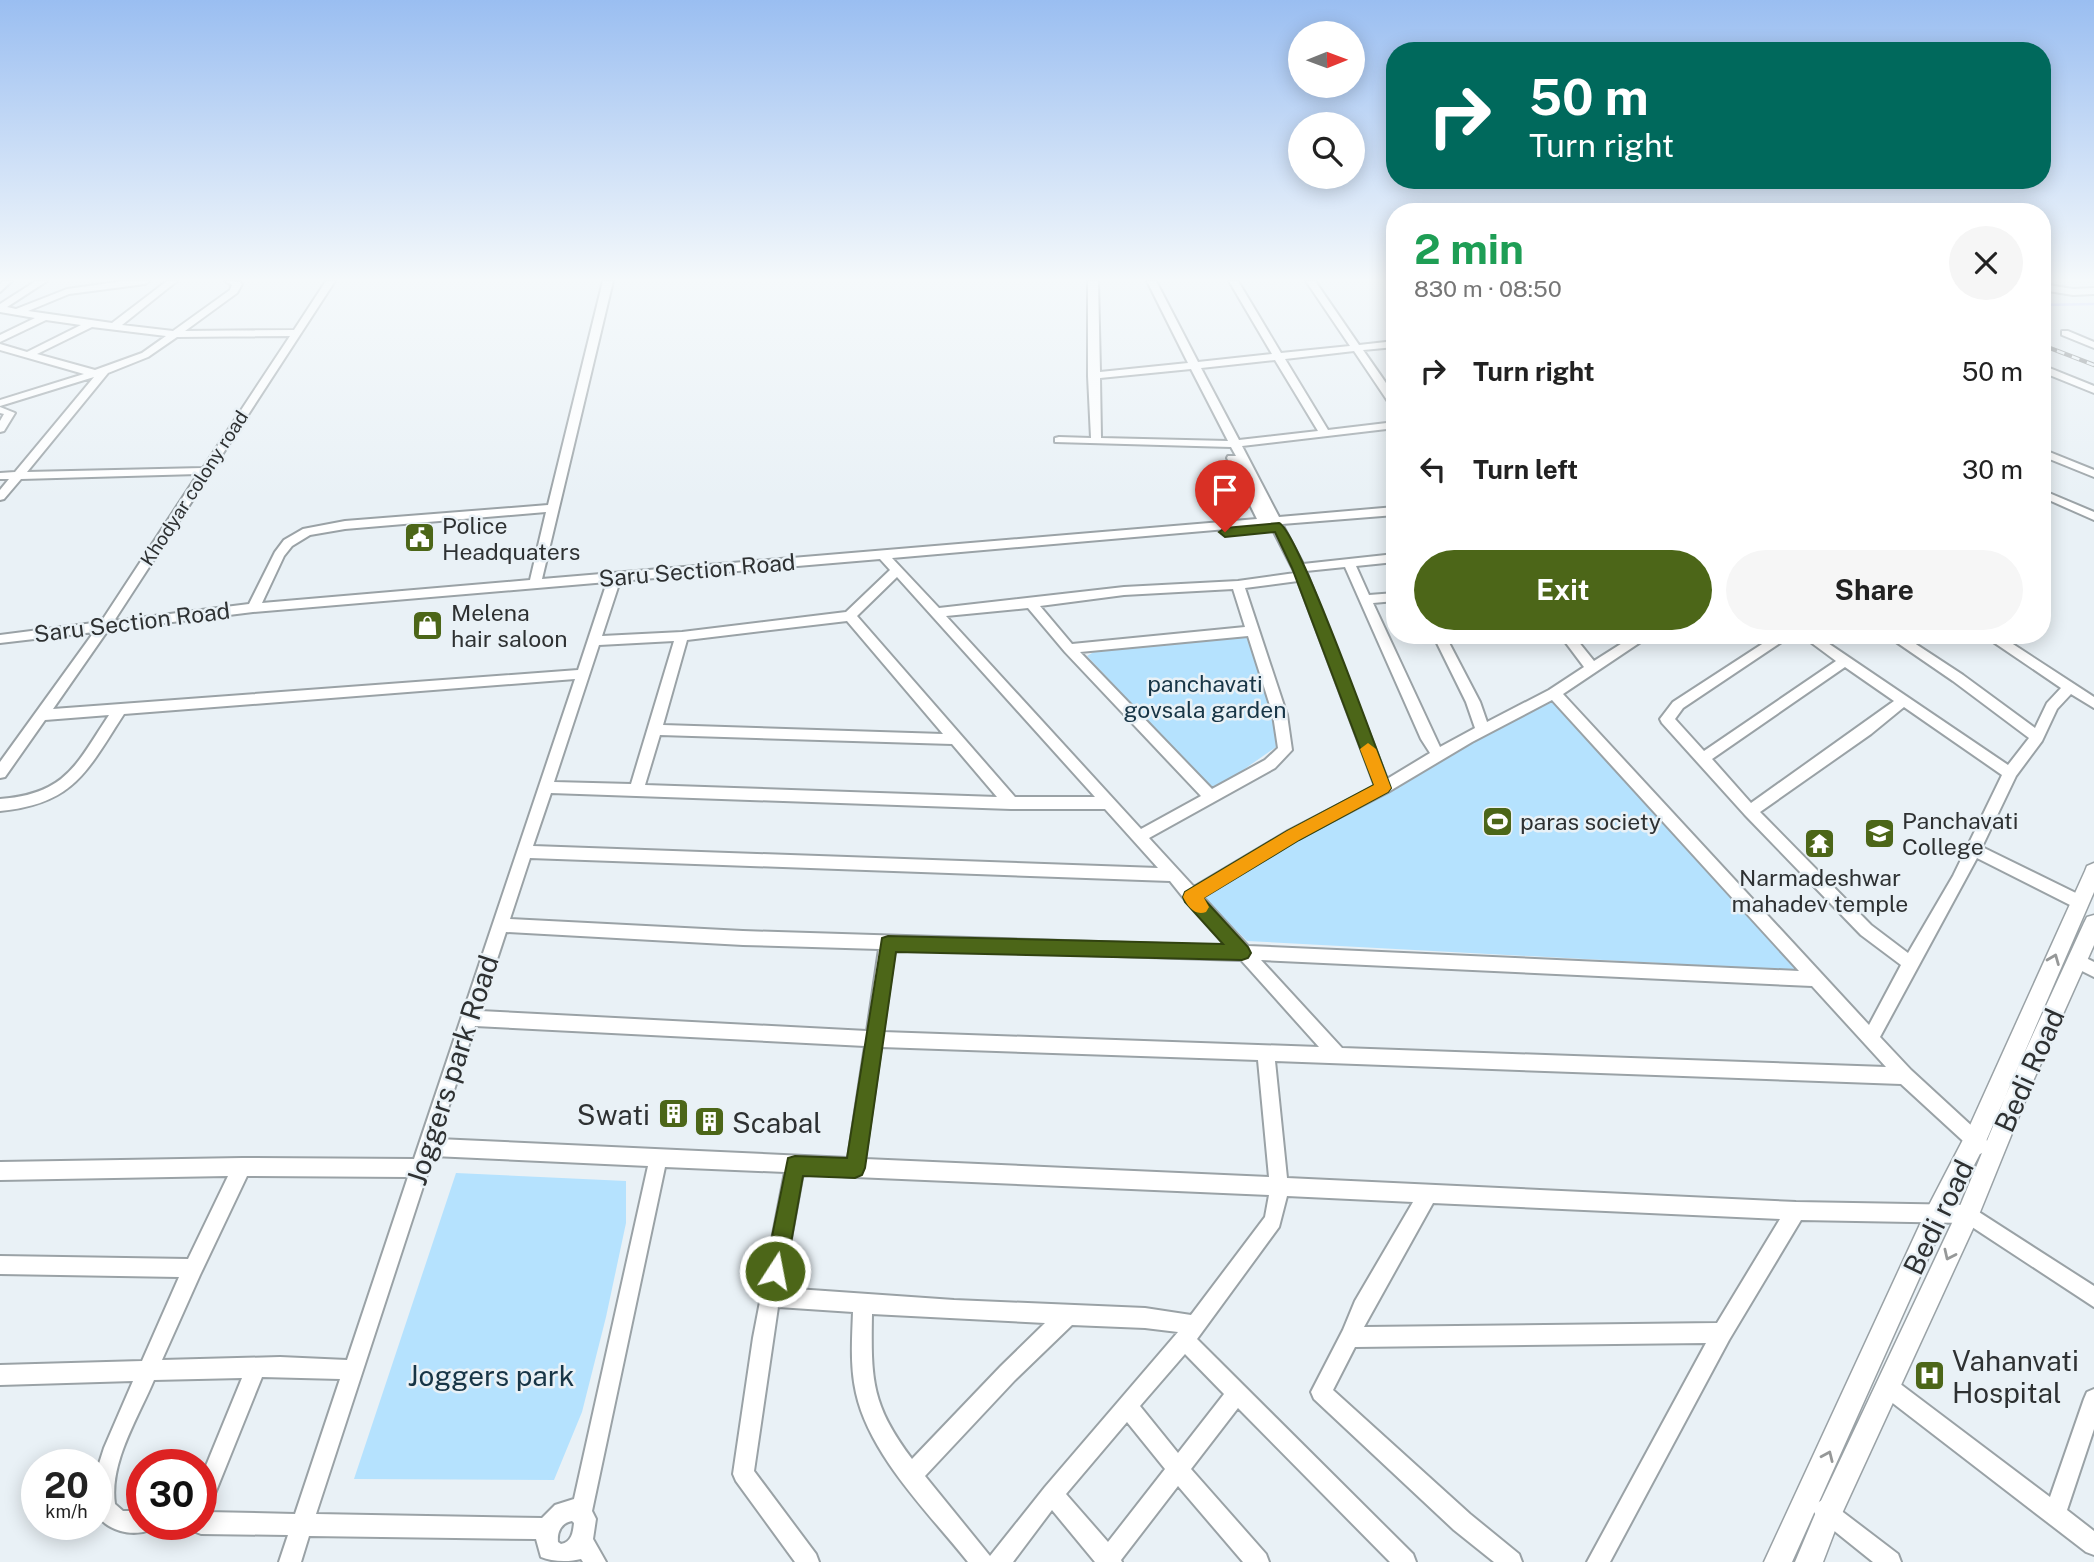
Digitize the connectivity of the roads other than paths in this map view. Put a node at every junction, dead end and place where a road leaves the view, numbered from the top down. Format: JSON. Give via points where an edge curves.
{"nodes":[{"id":1,"x":24,"y":354,"type":"edge"},
{"id":2,"x":147,"y":354,"type":"edge"},
{"id":3,"x":282,"y":354,"type":"edge"},
{"id":4,"x":590,"y":354,"type":"edge"},
{"id":5,"x":1093,"y":354,"type":"edge"},
{"id":6,"x":1183,"y":354,"type":"edge"},
{"id":7,"x":1184,"y":354,"type":"edge"},
{"id":8,"x":1299,"y":354,"type":"edge"},
{"id":9,"x":1360,"y":354,"type":"edge"},
{"id":10,"x":28,"y":355,"type":"joint"},
{"id":11,"x":1278,"y":356,"type":"junction"},
{"id":12,"x":1190,"y":366,"type":"junction"},
{"id":13,"x":106,"y":369,"type":"junction"},
{"id":14,"x":93,"y":373,"type":"junction"},
{"id":15,"x":2051,"y":373,"type":"edge"},
{"id":16,"x":1093,"y":376,"type":"junction"},
{"id":17,"x":2094,"y":390,"type":"edge"},
{"id":18,"x":1386,"y":391,"type":"edge"},
{"id":19,"x":0,"y":403,"type":"edge"},
{"id":20,"x":0,"y":410,"type":"edge"},
{"id":21,"x":1386,"y":424,"type":"edge"},
{"id":22,"x":0,"y":429,"type":"edge"},
{"id":23,"x":1323,"y":432,"type":"junction"},
{"id":24,"x":1059,"y":440,"type":"dead end"},
{"id":25,"x":1096,"y":441,"type":"junction"},
{"id":26,"x":1231,"y":442,"type":"junction"},
{"id":27,"x":2051,"y":456,"type":"edge"},
{"id":28,"x":205,"y":471,"type":"junction"},
{"id":29,"x":2094,"y":474,"type":"edge"},
{"id":30,"x":17,"y":475,"type":"junction"},
{"id":31,"x":0,"y":476,"type":"edge"},
{"id":32,"x":0,"y":497,"type":"edge"},
{"id":33,"x":2051,"y":497,"type":"edge"},
{"id":34,"x":553,"y":508,"type":"junction"},
{"id":35,"x":1386,"y":512,"type":"edge"},
{"id":36,"x":2094,"y":516,"type":"edge"},
{"id":37,"x":1386,"y":519,"type":"edge"},
{"id":38,"x":1271,"y":524,"type":"junction"},
{"id":39,"x":1386,"y":559,"type":"edge"},
{"id":40,"x":890,"y":562,"type":"junction"},
{"id":41,"x":1349,"y":563,"type":"junction"},
{"id":42,"x":1301,"y":572,"type":"junction"},
{"id":43,"x":614,"y":581,"type":"junction"},
{"id":44,"x":535,"y":583,"type":"junction"},
{"id":45,"x":1238,"y":585,"type":"junction"},
{"id":46,"x":1386,"y":598,"type":"edge"},
{"id":47,"x":1367,"y":599,"type":"junction"},
{"id":48,"x":1031,"y":604,"type":"junction"},
{"id":49,"x":253,"y":608,"type":"junction"},
{"id":50,"x":936,"y":613,"type":"junction"},
{"id":51,"x":850,"y":616,"type":"junction"},
{"id":52,"x":102,"y":629,"type":"junction"},
{"id":53,"x":1252,"y":631,"type":"junction"},
{"id":54,"x":682,"y":636,"type":"junction"},
{"id":55,"x":0,"y":639,"type":"edge"},
{"id":56,"x":594,"y":641,"type":"junction"},
{"id":57,"x":1386,"y":643,"type":"edge"},
{"id":58,"x":1387,"y":644,"type":"edge"},
{"id":59,"x":1443,"y":644,"type":"edge"},
{"id":60,"x":1573,"y":644,"type":"edge"},
{"id":61,"x":1630,"y":644,"type":"edge"},
{"id":62,"x":1772,"y":644,"type":"edge"},
{"id":63,"x":1820,"y":644,"type":"edge"},
{"id":64,"x":1906,"y":644,"type":"edge"},
{"id":65,"x":2003,"y":644,"type":"edge"},
{"id":66,"x":2017,"y":644,"type":"edge"},
{"id":67,"x":0,"y":646,"type":"edge"},
{"id":68,"x":1069,"y":649,"type":"junction"},
{"id":69,"x":1844,"y":661,"type":"junction"},
{"id":70,"x":1591,"y":667,"type":"junction"},
{"id":71,"x":583,"y":674,"type":"junction"},
{"id":72,"x":2070,"y":687,"type":"junction"},
{"id":73,"x":1554,"y":693,"type":"junction"},
{"id":74,"x":2094,"y":693,"type":"edge"},
{"id":75,"x":1903,"y":701,"type":"junction"},
{"id":76,"x":2094,"y":703,"type":"edge"},
{"id":77,"x":120,"y":709,"type":"junction"},
{"id":78,"x":41,"y":715,"type":"junction"},
{"id":79,"x":655,"y":730,"type":"junction"},
{"id":80,"x":1483,"y":730,"type":"junction"},
{"id":81,"x":2037,"y":737,"type":"junction"},
{"id":82,"x":953,"y":738,"type":"junction"},
{"id":83,"x":1438,"y":755,"type":"junction"},
{"id":84,"x":1703,"y":758,"type":"junction"},
{"id":85,"x":0,"y":773,"type":"edge"},
{"id":86,"x":2010,"y":773,"type":"junction"},
{"id":87,"x":545,"y":787,"type":"junction"},
{"id":88,"x":1383,"y":788,"type":"junction"},
{"id":89,"x":637,"y":789,"type":"junction"},
{"id":90,"x":1212,"y":797,"type":"junction"},
{"id":91,"x":1011,"y":803,"type":"junction"},
{"id":92,"x":1107,"y":803,"type":"junction"},
{"id":93,"x":0,"y":805,"type":"edge"},
{"id":94,"x":1750,"y":811,"type":"junction"},
{"id":95,"x":1138,"y":837,"type":"junction"},
{"id":96,"x":1975,"y":849,"type":"junction"},
{"id":97,"x":524,"y":852,"type":"junction"},
{"id":98,"x":2094,"y":872,"type":"edge"},
{"id":99,"x":1174,"y":875,"type":"junction"},
{"id":100,"x":1191,"y":897,"type":"junction"},
{"id":101,"x":2079,"y":902,"type":"junction"},
{"id":102,"x":2094,"y":923,"type":"edge"},
{"id":103,"x":500,"y":925,"type":"junction"},
{"id":104,"x":888,"y":944,"type":"junction"},
{"id":105,"x":1242,"y":953,"type":"junction"},
{"id":106,"x":1910,"y":963,"type":"junction"},
{"id":107,"x":2086,"y":965,"type":"edge"},
{"id":108,"x":1815,"y":979,"type":"junction"},
{"id":109,"x":469,"y":1018,"type":"junction"},
{"id":110,"x":1871,"y":1038,"type":"junction"},
{"id":111,"x":874,"y":1039,"type":"junction"},
{"id":112,"x":1266,"y":1054,"type":"junction"},
{"id":113,"x":1339,"y":1057,"type":"junction"},
{"id":114,"x":1905,"y":1076,"type":"junction"},
{"id":115,"x":426,"y":1147,"type":"junction"},
{"id":116,"x":1984,"y":1148,"type":"junction"},
{"id":117,"x":658,"y":1159,"type":"junction"},
{"id":118,"x":795,"y":1166,"type":"junction"},
{"id":119,"x":242,"y":1167,"type":"junction"},
{"id":120,"x":420,"y":1168,"type":"junction"},
{"id":121,"x":855,"y":1168,"type":"junction"},
{"id":122,"x":0,"y":1171,"type":"edge"},
{"id":123,"x":1279,"y":1188,"type":"junction"},
{"id":124,"x":1428,"y":1194,"type":"junction"},
{"id":125,"x":1796,"y":1211,"type":"junction"},
{"id":126,"x":1936,"y":1214,"type":"junction"},
{"id":127,"x":1968,"y":1214,"type":"junction"},
{"id":128,"x":0,"y":1265,"type":"edge"},
{"id":129,"x":193,"y":1268,"type":"junction"},
{"id":130,"x":771,"y":1297,"type":"junction"},
{"id":131,"x":2094,"y":1297,"type":"edge"},
{"id":132,"x":863,"y":1303,"type":"junction"},
{"id":133,"x":1069,"y":1314,"type":"junction"},
{"id":134,"x":1190,"y":1333,"type":"junction"},
{"id":135,"x":1722,"y":1333,"type":"junction"},
{"id":136,"x":1350,"y":1337,"type":"junction"},
{"id":137,"x":256,"y":1368,"type":"junction"},
{"id":138,"x":355,"y":1370,"type":"junction"},
{"id":139,"x":146,"y":1371,"type":"junction"},
{"id":140,"x":0,"y":1375,"type":"edge"},
{"id":141,"x":1888,"y":1387,"type":"junction"},
{"id":142,"x":1237,"y":1393,"type":"junction"},
{"id":143,"x":2094,"y":1399,"type":"edge"},
{"id":144,"x":1129,"y":1408,"type":"junction"},
{"id":145,"x":217,"y":1464,"type":"edge"},
{"id":146,"x":1177,"y":1470,"type":"junction"},
{"id":147,"x":912,"y":1475,"type":"junction"},
{"id":148,"x":1052,"y":1494,"type":"junction"},
{"id":149,"x":1809,"y":1498,"type":"junction"},
{"id":150,"x":581,"y":1514,"type":"junction"},
{"id":151,"x":1828,"y":1514,"type":"junction"},
{"id":152,"x":2055,"y":1514,"type":"junction"},
{"id":153,"x":126,"y":1521,"type":"edge"},
{"id":154,"x":217,"y":1523,"type":"edge"},
{"id":155,"x":303,"y":1526,"type":"junction"},
{"id":156,"x":548,"y":1529,"type":"junction"},
{"id":157,"x":582,"y":1541,"type":"junction"},
{"id":158,"x":2094,"y":1544,"type":"edge"},
{"id":159,"x":1108,"y":1561,"type":"edge"},
{"id":160,"x":290,"y":1562,"type":"edge"},
{"id":161,"x":595,"y":1562,"type":"edge"},
{"id":162,"x":808,"y":1562,"type":"edge"},
{"id":163,"x":982,"y":1562,"type":"edge"},
{"id":164,"x":999,"y":1562,"type":"edge"},
{"id":165,"x":1258,"y":1562,"type":"edge"},
{"id":166,"x":1405,"y":1562,"type":"edge"},
{"id":167,"x":1511,"y":1562,"type":"edge"},
{"id":168,"x":1598,"y":1562,"type":"edge"},
{"id":169,"x":1778,"y":1562,"type":"edge"},
{"id":170,"x":1809,"y":1562,"type":"edge"},
{"id":171,"x":1891,"y":1562,"type":"edge"}],
"edges":[{"from":1,"to":10,"type":"street"},
{"from":2,"to":13,"type":"street"},
{"from":3,"to":28,"type":"street","name":"Khodyar colony road"},
{"from":4,"to":34,"type":"street"},
{"from":5,"to":16,"type":"street"},
{"from":6,"to":12,"type":"street"},
{"from":7,"to":12,"type":"street"},
{"from":8,"to":11,"type":"street"},
{"from":9,"to":18,"type":"street"},
{"from":10,"to":14,"type":"street"},
{"from":11,"to":12,"type":"street"},
{"from":11,"to":23,"type":"street"},
{"from":12,"to":16,"type":"street"},
{"from":12,"to":26,"type":"street"},
{"from":13,"to":14,"type":"street"},
{"from":13,"to":30,"type":"street"},
{"from":14,"to":19,"type":"street"},
{"from":15,"to":17,"type":"street"},
{"from":16,"to":25,"type":"street"},
{"from":20,"to":22,"type":"street","via":[[10,413]]},
{"from":21,"to":23,"type":"street"},
{"from":23,"to":26,"type":"street"},
{"from":24,"to":25,"type":"street"},
{"from":25,"to":26,"type":"street"},
{"from":26,"to":38,"type":"street"},
{"from":27,"to":29,"type":"street"},
{"from":28,"to":30,"type":"street"},
{"from":28,"to":52,"type":"street","name":"Khodyar colony road"},
{"from":30,"to":31,"type":"street"},
{"from":30,"to":32,"type":"street"},
{"from":33,"to":36,"type":"street"},
{"from":34,"to":44,"type":"street"},
{"from":34,"to":49,"type":"street","via":[[307,532],[288,543],[279,555]]},
{"from":35,"to":38,"type":"street","name":"Saru Section Road"},
{"from":37,"to":38,"type":"street","name":"Saru Section Road"},
{"from":38,"to":40,"type":"street","name":"Saru Section Road"},
{"from":38,"to":42,"type":"street"},
{"from":39,"to":41,"type":"street"},
{"from":40,"to":43,"type":"street","name":"Saru Section Road"},
{"from":40,"to":50,"type":"street"},
{"from":40,"to":51,"type":"street"},
{"from":41,"to":42,"type":"street"},
{"from":41,"to":47,"type":"street"},
{"from":42,"to":45,"type":"street"},
{"from":42,"to":88,"type":"street"},
{"from":43,"to":44,"type":"street","name":"Saru Section Road"},
{"from":43,"to":52,"type":"street","name":"Saru Section Road"},
{"from":43,"to":56,"type":"street","name":"Joggers park Road"},
{"from":44,"to":49,"type":"street","name":"Saru Section Road"},
{"from":45,"to":48,"type":"street","via":[[1124,591]]},
{"from":45,"to":53,"type":"street"},
{"from":46,"to":47,"type":"street"},
{"from":47,"to":57,"type":"street"},
{"from":48,"to":50,"type":"street"},
{"from":48,"to":68,"type":"street"},
{"from":49,"to":52,"type":"street","name":"Saru Section Road"},
{"from":50,"to":92,"type":"street"},
{"from":51,"to":54,"type":"street"},
{"from":51,"to":82,"type":"street"},
{"from":52,"to":55,"type":"street","name":"Saru Section Road"},
{"from":52,"to":67,"type":"street","name":"Saru Section Road"},
{"from":52,"to":78,"type":"street","name":"Khodyar colony road"},
{"from":53,"to":68,"type":"street"},
{"from":53,"to":90,"type":"street","via":[[1280,715],[1285,750],[1270,764]]},
{"from":54,"to":56,"type":"street"},
{"from":54,"to":79,"type":"street"},
{"from":56,"to":71,"type":"street","name":"Joggers park Road"},
{"from":58,"to":83,"type":"street"},
{"from":59,"to":80,"type":"street"},
{"from":60,"to":70,"type":"street"},
{"from":61,"to":70,"type":"street"},
{"from":62,"to":84,"type":"street","via":[[1678,705],[1667,719]]},
{"from":63,"to":69,"type":"street"},
{"from":64,"to":81,"type":"street"},
{"from":65,"to":72,"type":"street"},
{"from":66,"to":74,"type":"street"},
{"from":68,"to":90,"type":"street"},
{"from":69,"to":75,"type":"street"},
{"from":69,"to":84,"type":"street"},
{"from":70,"to":73,"type":"street"},
{"from":71,"to":77,"type":"street"},
{"from":71,"to":87,"type":"street","name":"Joggers park Road"},
{"from":72,"to":76,"type":"street"},
{"from":72,"to":81,"type":"street","via":[[2052,706]]},
{"from":73,"to":80,"type":"street"},
{"from":73,"to":108,"type":"street"},
{"from":75,"to":86,"type":"street"},
{"from":75,"to":94,"type":"street"},
{"from":77,"to":78,"type":"street"},
{"from":77,"to":93,"type":"street","via":[[65,786],[40,801]]},
{"from":78,"to":85,"type":"street","name":"Khodyar colony road"},
{"from":79,"to":82,"type":"street"},
{"from":79,"to":89,"type":"street"},
{"from":80,"to":83,"type":"street"},
{"from":81,"to":86,"type":"street"},
{"from":82,"to":91,"type":"street"},
{"from":83,"to":88,"type":"street"},
{"from":84,"to":94,"type":"street"},
{"from":86,"to":96,"type":"street"},
{"from":87,"to":89,"type":"street"},
{"from":87,"to":97,"type":"street","name":"Joggers park Road"},
{"from":88,"to":100,"type":"street","via":[[1293,835]]},
{"from":89,"to":91,"type":"street"},
{"from":90,"to":95,"type":"street"},
{"from":91,"to":92,"type":"street"},
{"from":92,"to":95,"type":"street"},
{"from":94,"to":106,"type":"street","via":[[1866,930]]},
{"from":95,"to":99,"type":"street"},
{"from":96,"to":101,"type":"street"},
{"from":96,"to":106,"type":"street"},
{"from":97,"to":99,"type":"street"},
{"from":97,"to":103,"type":"street","name":"Joggers park Road"},
{"from":98,"to":101,"type":"main road","name":"Bedi road"},
{"from":99,"to":100,"type":"street"},
{"from":100,"to":105,"type":"street"},
{"from":116,"to":101,"type":"main road","name":"Bedi road","one_way":true},
{"from":102,"to":107,"type":"main road","name":"Bedi Road"},
{"from":103,"to":104,"type":"street"},
{"from":103,"to":109,"type":"street","name":"Joggers park Road"},
{"from":104,"to":105,"type":"street"},
{"from":104,"to":111,"type":"street"},
{"from":105,"to":108,"type":"street"},
{"from":105,"to":113,"type":"street"},
{"from":106,"to":110,"type":"street"},
{"from":107,"to":116,"type":"main road","name":"Bedi Road"},
{"from":108,"to":110,"type":"street"},
{"from":109,"to":111,"type":"street"},
{"from":109,"to":115,"type":"street","name":"Joggers park Road"},
{"from":110,"to":114,"type":"street"},
{"from":111,"to":112,"type":"street"},
{"from":111,"to":121,"type":"street"},
{"from":112,"to":113,"type":"street"},
{"from":112,"to":123,"type":"street"},
{"from":113,"to":114,"type":"street"},
{"from":114,"to":116,"type":"street"},
{"from":115,"to":117,"type":"street"},
{"from":115,"to":120,"type":"street","name":"Joggers park Road"},
{"from":116,"to":126,"type":"main road","name":"Bedi road"},
{"from":116,"to":127,"type":"main road","name":"Bedi Road"},
{"from":117,"to":118,"type":"street"},
{"from":117,"to":150,"type":"street"},
{"from":118,"to":121,"type":"street"},
{"from":118,"to":130,"type":"street"},
{"from":119,"to":120,"type":"street"},
{"from":119,"to":122,"type":"street"},
{"from":119,"to":129,"type":"street"},
{"from":120,"to":138,"type":"street","name":"Joggers park Road"},
{"from":121,"to":123,"type":"street"},
{"from":123,"to":124,"type":"street"},
{"from":123,"to":134,"type":"street","via":[[1273,1221]]},
{"from":124,"to":125,"type":"street"},
{"from":124,"to":136,"type":"street"},
{"from":125,"to":126,"type":"street"},
{"from":125,"to":135,"type":"street"},
{"from":126,"to":127,"type":"street"},
{"from":149,"to":126,"type":"main road","name":"Bedi road","one_way":true},
{"from":127,"to":131,"type":"street"},
{"from":127,"to":141,"type":"main road","name":"Bedi Road","one_way":true},
{"from":128,"to":129,"type":"street"},
{"from":129,"to":139,"type":"street"},
{"from":130,"to":132,"type":"street"},
{"from":130,"to":162,"type":"street","via":[[743,1474]]},
{"from":132,"to":133,"type":"street"},
{"from":132,"to":147,"type":"street","via":[[866,1396],[877,1425]]},
{"from":133,"to":134,"type":"street","via":[[1145,1318]]},
{"from":133,"to":147,"type":"street"},
{"from":134,"to":142,"type":"street"},
{"from":134,"to":144,"type":"street"},
{"from":135,"to":136,"type":"street"},
{"from":135,"to":168,"type":"street"},
{"from":136,"to":167,"type":"street","via":[[1321,1392]]},
{"from":137,"to":138,"type":"street"},
{"from":137,"to":139,"type":"street"},
{"from":137,"to":145,"type":"street"},
{"from":138,"to":155,"type":"street","name":"Joggers park Road"},
{"from":139,"to":140,"type":"street"},
{"from":139,"to":153,"type":"street","via":[[102,1488],[105,1510]]},
{"from":141,"to":151,"type":"main road","name":"Bedi Road"},
{"from":141,"to":152,"type":"street"},
{"from":142,"to":146,"type":"street"},
{"from":142,"to":166,"type":"street"},
{"from":143,"to":152,"type":"street"},
{"from":144,"to":146,"type":"street"},
{"from":144,"to":148,"type":"street"},
{"from":146,"to":159,"type":"street"},
{"from":146,"to":165,"type":"street"},
{"from":147,"to":163,"type":"street"},
{"from":148,"to":159,"type":"street"},
{"from":148,"to":164,"type":"street"},
{"from":149,"to":151,"type":"street"},
{"from":149,"to":169,"type":"main road","name":"Bedi road"},
{"from":150,"to":156,"type":"street","via":[[562,1512]]},
{"from":150,"to":157,"type":"street","via":[[586,1526]]},
{"from":151,"to":170,"type":"main road","name":"Bedi Road"},
{"from":151,"to":171,"type":"street"},
{"from":152,"to":158,"type":"street"},
{"from":154,"to":155,"type":"street"},
{"from":155,"to":156,"type":"street"},
{"from":155,"to":160,"type":"street","name":"Joggers park Road"},
{"from":156,"to":157,"type":"street","via":[[549,1549],[559,1555],[571,1553]]},
{"from":157,"to":161,"type":"street"}]}
